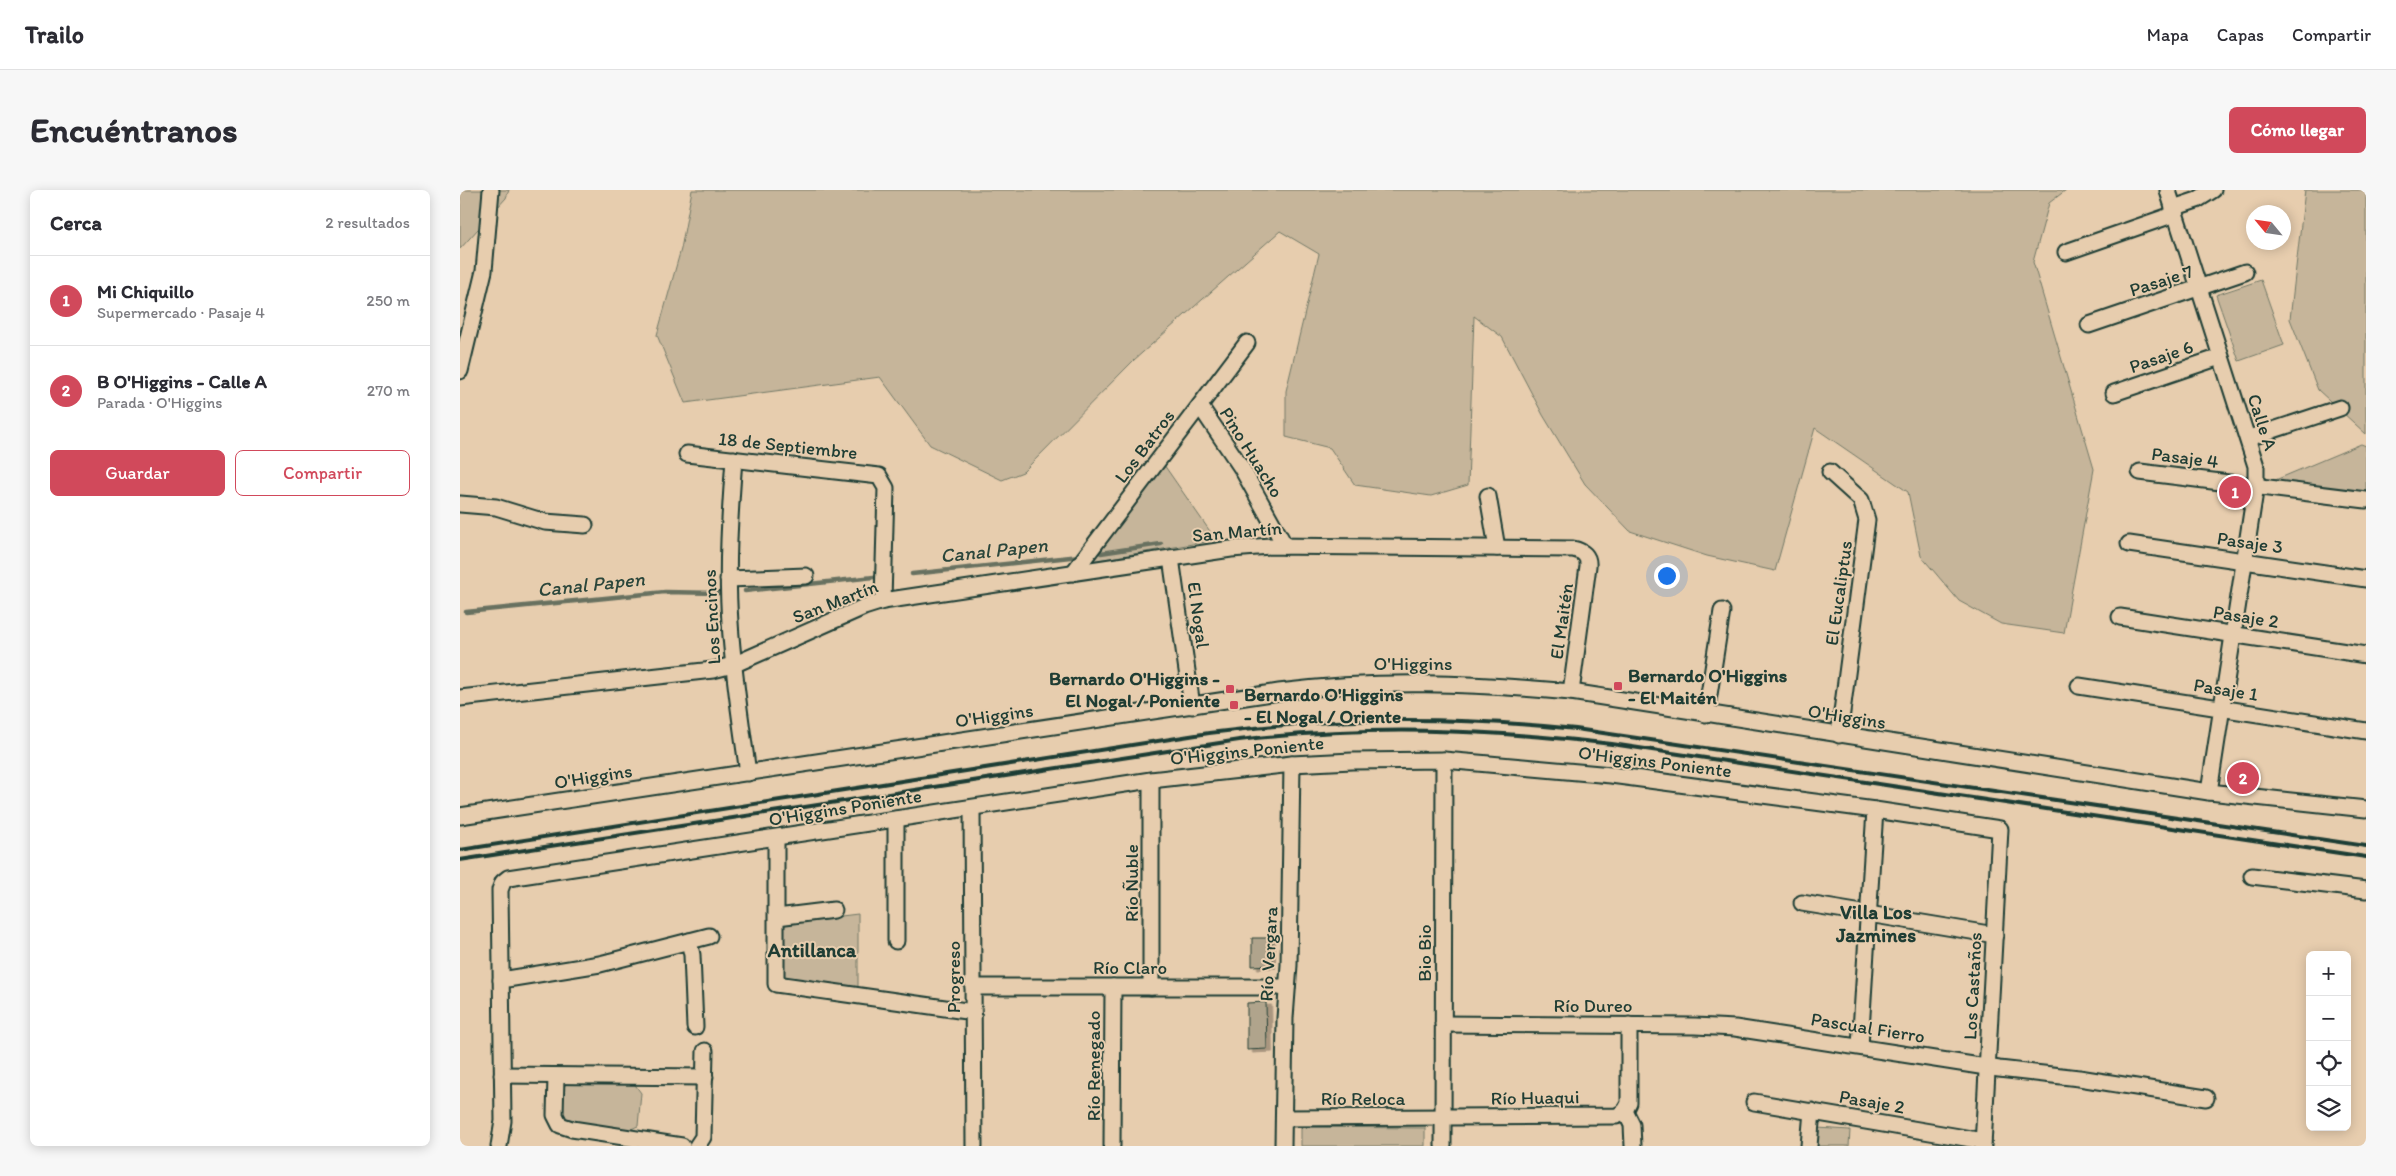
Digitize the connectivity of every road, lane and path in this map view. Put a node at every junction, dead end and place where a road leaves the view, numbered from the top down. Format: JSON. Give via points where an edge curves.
{"nodes":[{"id":1,"x":491,"y":190,"type":"edge"},
{"id":2,"x":2213,"y":190,"type":"edge"},
{"id":3,"x":2168,"y":191,"type":"edge"},
{"id":4,"x":2174,"y":211,"type":"junction"},
{"id":5,"x":2066,"y":252,"type":"dead end"},
{"id":6,"x":2245,"y":272,"type":"dead end"},
{"id":7,"x":2198,"y":288,"type":"junction"},
{"id":8,"x":2089,"y":325,"type":"dead end"},
{"id":9,"x":1247,"y":343,"type":"dead end"},
{"id":10,"x":2220,"y":357,"type":"junction"},
{"id":11,"x":460,"y":371,"type":"edge"},
{"id":12,"x":2114,"y":393,"type":"dead end"},
{"id":13,"x":1200,"y":406,"type":"junction"},
{"id":14,"x":2340,"y":408,"type":"dead end"},
{"id":15,"x":2249,"y":438,"type":"junction"},
{"id":16,"x":687,"y":454,"type":"dead end"},
{"id":17,"x":734,"y":459,"type":"junction"},
{"id":18,"x":1830,"y":472,"type":"dead end"},
{"id":19,"x":2140,"y":472,"type":"dead end"},
{"id":20,"x":2256,"y":485,"type":"junction"},
{"id":21,"x":1488,"y":496,"type":"dead end"},
{"id":22,"x":2366,"y":500,"type":"edge"},
{"id":23,"x":460,"y":504,"type":"edge"},
{"id":24,"x":585,"y":525,"type":"dead end"},
{"id":25,"x":2129,"y":544,"type":"dead end"},
{"id":26,"x":1286,"y":546,"type":"junction"},
{"id":27,"x":1497,"y":548,"type":"junction"},
{"id":28,"x":1586,"y":555,"type":"joint"},
{"id":29,"x":1171,"y":558,"type":"junction"},
{"id":30,"x":2244,"y":561,"type":"junction"},
{"id":31,"x":1072,"y":573,"type":"junction"},
{"id":32,"x":806,"y":576,"type":"dead end"},
{"id":33,"x":728,"y":579,"type":"junction"},
{"id":34,"x":2366,"y":579,"type":"edge"},
{"id":35,"x":883,"y":602,"type":"junction"},
{"id":36,"x":1722,"y":611,"type":"dead end"},
{"id":37,"x":2120,"y":617,"type":"dead end"},
{"id":38,"x":2233,"y":635,"type":"junction"},
{"id":39,"x":2366,"y":655,"type":"edge"},
{"id":40,"x":733,"y":665,"type":"junction"},
{"id":41,"x":2080,"y":686,"type":"dead end"},
{"id":42,"x":1571,"y":692,"type":"junction"},
{"id":43,"x":460,"y":698,"type":"edge"},
{"id":44,"x":1192,"y":706,"type":"junction"},
{"id":45,"x":2222,"y":708,"type":"junction"},
{"id":46,"x":1706,"y":714,"type":"junction"},
{"id":47,"x":2366,"y":731,"type":"edge"},
{"id":48,"x":1839,"y":735,"type":"junction"},
{"id":49,"x":1444,"y":760,"type":"junction"},
{"id":50,"x":1292,"y":764,"type":"junction"},
{"id":51,"x":748,"y":773,"type":"junction"},
{"id":52,"x":1152,"y":780,"type":"junction"},
{"id":53,"x":2209,"y":792,"type":"junction"},
{"id":54,"x":972,"y":808,"type":"junction"},
{"id":55,"x":1875,"y":810,"type":"junction"},
{"id":56,"x":2366,"y":810,"type":"edge"},
{"id":57,"x":460,"y":816,"type":"edge"},
{"id":58,"x":896,"y":819,"type":"junction"},
{"id":59,"x":2000,"y":829,"type":"joint"},
{"id":60,"x":776,"y":838,"type":"junction"},
{"id":61,"x":2252,"y":876,"type":"dead end"},
{"id":62,"x":2366,"y":890,"type":"edge"},
{"id":63,"x":1802,"y":903,"type":"dead end"},
{"id":64,"x":834,"y":910,"type":"dead end"},
{"id":65,"x":1868,"y":912,"type":"junction"},
{"id":66,"x":777,"y":917,"type":"junction"},
{"id":67,"x":1995,"y":935,"type":"junction"},
{"id":68,"x":710,"y":936,"type":"dead end"},
{"id":69,"x":689,"y":941,"type":"junction"},
{"id":70,"x":896,"y":941,"type":"dead end"},
{"id":71,"x":501,"y":980,"type":"junction"},
{"id":72,"x":973,"y":987,"type":"junction"},
{"id":73,"x":1113,"y":987,"type":"junction"},
{"id":74,"x":1150,"y":987,"type":"junction"},
{"id":75,"x":1287,"y":987,"type":"junction"},
{"id":76,"x":973,"y":1012,"type":"junction"},
{"id":77,"x":1443,"y":1024,"type":"junction"},
{"id":78,"x":1629,"y":1025,"type":"junction"},
{"id":79,"x":695,"y":1027,"type":"dead end"},
{"id":80,"x":1742,"y":1029,"type":"joint"},
{"id":81,"x":1860,"y":1046,"type":"junction"},
{"id":82,"x":705,"y":1051,"type":"dead end"},
{"id":83,"x":1988,"y":1066,"type":"junction"},
{"id":84,"x":502,"y":1075,"type":"junction"},
{"id":85,"x":556,"y":1076,"type":"junction"},
{"id":86,"x":705,"y":1077,"type":"junction"},
{"id":87,"x":2206,"y":1098,"type":"dead end"},
{"id":88,"x":1754,"y":1102,"type":"dead end"},
{"id":89,"x":1626,"y":1111,"type":"junction"},
{"id":90,"x":1812,"y":1111,"type":"junction"},
{"id":91,"x":1284,"y":1118,"type":"junction"},
{"id":92,"x":1443,"y":1118,"type":"junction"},
{"id":93,"x":1983,"y":1144,"type":"edge"},
{"id":94,"x":499,"y":1146,"type":"edge"},
{"id":95,"x":682,"y":1146,"type":"edge"},
{"id":96,"x":697,"y":1146,"type":"edge"},
{"id":97,"x":974,"y":1146,"type":"edge"},
{"id":98,"x":1112,"y":1146,"type":"edge"},
{"id":99,"x":1283,"y":1146,"type":"edge"},
{"id":100,"x":1443,"y":1146,"type":"edge"},
{"id":101,"x":1633,"y":1146,"type":"edge"},
{"id":102,"x":1809,"y":1146,"type":"edge"}],
"edges":[{"from":1,"to":11,"type":"street","via":[[484,271]]},
{"from":2,"to":4,"type":"street"},
{"from":3,"to":4,"type":"street","name":"Calle A"},
{"from":4,"to":5,"type":"street"},
{"from":4,"to":7,"type":"street","name":"Calle A"},
{"from":6,"to":7,"type":"street","name":"Pasaje 7"},
{"from":7,"to":8,"type":"street","name":"Pasaje 7"},
{"from":7,"to":10,"type":"street","name":"Calle A"},
{"from":9,"to":13,"type":"street","name":"Los Batros"},
{"from":10,"to":12,"type":"street","name":"Pasaje 6"},
{"from":10,"to":15,"type":"street","name":"Calle A"},
{"from":13,"to":26,"type":"street","name":"Pino Huacho","via":[[1241,467]]},
{"from":13,"to":31,"type":"street","name":"Los Batros"},
{"from":14,"to":15,"type":"street"},
{"from":15,"to":20,"type":"street","name":"Calle A","via":[[2255,459]]},
{"from":16,"to":17,"type":"street","name":"18 de Septiembre"},
{"from":17,"to":33,"type":"street","name":"Los Encinos"},
{"from":17,"to":35,"type":"street","name":"18 de Septiembre","via":[[874,474],[883,479],[886,488]]},
{"from":18,"to":48,"type":"street","name":"El Eucaliptus","via":[[1861,500],[1868,520]]},
{"from":19,"to":20,"type":"street","name":"Pasaje 4"},
{"from":20,"to":22,"type":"street","name":"Pasaje 4"},
{"from":20,"to":30,"type":"street","name":"Calle A"},
{"from":21,"to":27,"type":"street"},
{"from":23,"to":24,"type":"street","via":[[496,507],[545,522]]},
{"from":25,"to":30,"type":"street","name":"Pasaje 3"},
{"from":26,"to":27,"type":"street","name":"San Martín"},
{"from":26,"to":29,"type":"street","name":"San Martín","via":[[1231,549]]},
{"from":27,"to":28,"type":"street","name":"San Martín","via":[[1573,549]]},
{"from":28,"to":42,"type":"street","name":"El Maitén","via":[[1588,566]]},
{"from":29,"to":31,"type":"street","name":"San Martín"},
{"from":29,"to":44,"type":"street","name":"El Nogal"},
{"from":30,"to":34,"type":"street","name":"Pasaje 3"},
{"from":30,"to":38,"type":"street","name":"Calle A"},
{"from":31,"to":35,"type":"street","name":"San Martín"},
{"from":32,"to":33,"type":"street","name":"San Martín"},
{"from":33,"to":40,"type":"street","name":"Los Encinos"},
{"from":35,"to":40,"type":"street","name":"San Martín","via":[[864,607]]},
{"from":36,"to":46,"type":"street"},
{"from":37,"to":38,"type":"street","name":"Pasaje 2"},
{"from":38,"to":39,"type":"street","name":"Pasaje 2"},
{"from":38,"to":45,"type":"street","name":"Calle A"},
{"from":40,"to":43,"type":"street","name":"San Martín","via":[[692,673]]},
{"from":40,"to":51,"type":"street","name":"Los Encinos"},
{"from":41,"to":45,"type":"street","name":"Pasaje 1"},
{"from":42,"to":44,"type":"street","name":"O'Higgins","via":[[1489,684],[1359,683]]},
{"from":42,"to":46,"type":"street","name":"O'Higgins"},
{"from":44,"to":51,"type":"street","name":"O'Higgins"},
{"from":45,"to":47,"type":"street","name":"Pasaje 1"},
{"from":45,"to":53,"type":"street","name":"Calle A"},
{"from":46,"to":48,"type":"street","name":"O'Higgins"},
{"from":48,"to":53,"type":"street","name":"O'Higgins"},
{"from":49,"to":50,"type":"street","name":"O'Higgins Poniente"},
{"from":49,"to":55,"type":"street","name":"O'Higgins Poniente","via":[[1611,775]]},
{"from":49,"to":77,"type":"street","name":"Bio Bio"},
{"from":50,"to":52,"type":"street","name":"O'Higgins Poniente"},
{"from":50,"to":75,"type":"street","name":"Río Vergara","via":[[1290,965]]},
{"from":51,"to":57,"type":"street","name":"O'Higgins"},
{"from":52,"to":54,"type":"street","name":"O'Higgins Poniente"},
{"from":52,"to":74,"type":"street","name":"Río Ñuble"},
{"from":53,"to":56,"type":"street","name":"O'Higgins"},
{"from":54,"to":58,"type":"street","name":"O'Higgins Poniente"},
{"from":54,"to":72,"type":"street","name":"Progreso"},
{"from":55,"to":59,"type":"street","name":"O'Higgins Poniente"},
{"from":55,"to":65,"type":"street"},
{"from":58,"to":60,"type":"street","name":"O'Higgins Poniente"},
{"from":58,"to":70,"type":"street"},
{"from":59,"to":67,"type":"street","name":"Los Castaños"},
{"from":60,"to":66,"type":"street"},
{"from":60,"to":71,"type":"street","name":"O'Higgins Poniente","via":[[508,878],[500,890]]},
{"from":61,"to":62,"type":"street"},
{"from":63,"to":65,"type":"street"},
{"from":64,"to":66,"type":"street"},
{"from":65,"to":67,"type":"street"},
{"from":65,"to":81,"type":"street"},
{"from":66,"to":76,"type":"street","via":[[776,984]]},
{"from":67,"to":83,"type":"street","name":"Los Castaños"},
{"from":68,"to":69,"type":"street"},
{"from":69,"to":71,"type":"street","via":[[600,964]]},
{"from":69,"to":79,"type":"street"},
{"from":71,"to":84,"type":"street"},
{"from":72,"to":73,"type":"street","name":"Río Claro"},
{"from":72,"to":76,"type":"street","name":"Progreso"},
{"from":73,"to":74,"type":"street","name":"Río Claro"},
{"from":73,"to":98,"type":"street","name":"Río Renegado"},
{"from":74,"to":75,"type":"street","name":"Río Claro"},
{"from":75,"to":91,"type":"street","name":"Río Vergara"},
{"from":76,"to":97,"type":"street","name":"Progreso"},
{"from":77,"to":78,"type":"street","name":"Río Dureo"},
{"from":77,"to":92,"type":"street","name":"Bio Bio"},
{"from":78,"to":80,"type":"street","name":"Río Dureo"},
{"from":78,"to":89,"type":"street","via":[[1629,1103]]},
{"from":80,"to":81,"type":"street","name":"Pascual Fierro"},
{"from":81,"to":83,"type":"street","name":"Pascual Fierro"},
{"from":82,"to":86,"type":"street"},
{"from":83,"to":87,"type":"street","name":"Pascual Fierro"},
{"from":83,"to":93,"type":"street","name":"Los Castaños"},
{"from":84,"to":85,"type":"street"},
{"from":84,"to":94,"type":"street","via":[[503,1127]]},
{"from":85,"to":86,"type":"street"},
{"from":85,"to":95,"type":"street","via":[[554,1115],[560,1124],[572,1129]]},
{"from":86,"to":96,"type":"street","via":[[704,1137]]},
{"from":88,"to":90,"type":"street","name":"Pasaje 2"},
{"from":89,"to":92,"type":"street","name":"Río Huaqui","via":[[1618,1116]]},
{"from":89,"to":101,"type":"street","via":[[1632,1125]]},
{"from":90,"to":93,"type":"street","name":"Pasaje 2"},
{"from":90,"to":102,"type":"street"},
{"from":91,"to":92,"type":"street","name":"Río Reloca"},
{"from":91,"to":99,"type":"street","name":"Río Vergara"},
{"from":92,"to":100,"type":"street","name":"Bio Bio"}]}
